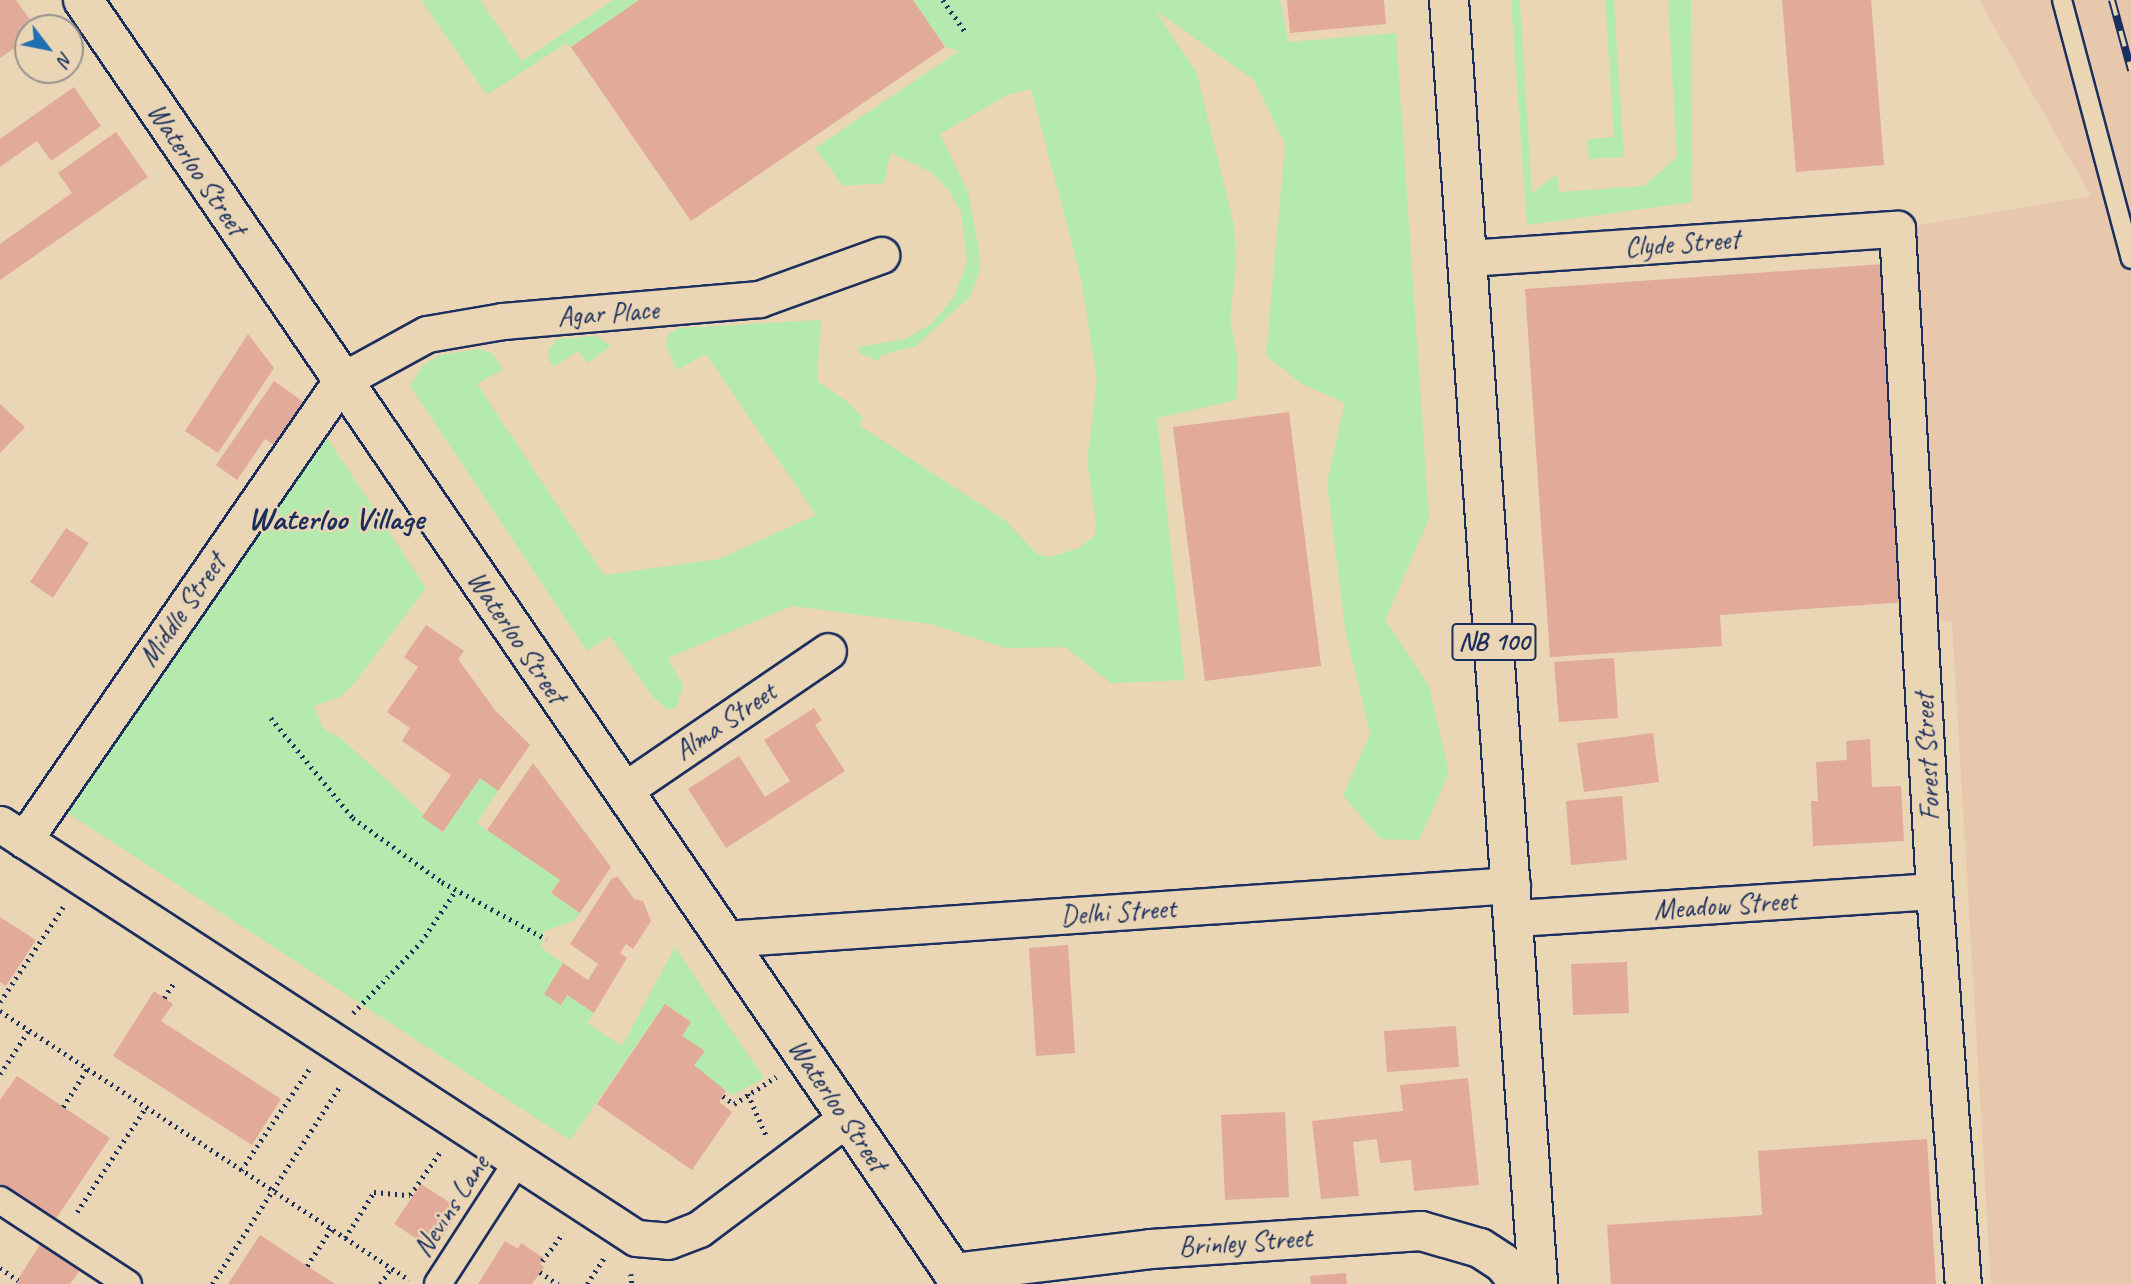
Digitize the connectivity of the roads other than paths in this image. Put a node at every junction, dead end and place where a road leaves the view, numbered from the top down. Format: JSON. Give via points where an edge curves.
{"nodes":[{"id":1,"x":1449,"y":0,"type":"edge"},
{"id":2,"x":2062,"y":0,"type":"edge"},
{"id":3,"x":88,"y":2,"type":"edge"},
{"id":4,"x":1897,"y":229,"type":"joint"},
{"id":5,"x":881,"y":254,"type":"dead end"},
{"id":6,"x":1467,"y":258,"type":"junction"},
{"id":7,"x":2131,"y":259,"type":"edge"},
{"id":8,"x":341,"y":381,"type":"junction"},
{"id":9,"x":828,"y":651,"type":"dead end"},
{"id":10,"x":623,"y":791,"type":"junction"},
{"id":11,"x":12,"y":832,"type":"edge"},
{"id":12,"x":1934,"y":891,"type":"junction"},
{"id":13,"x":1514,"y":901,"type":"junction"},
{"id":14,"x":724,"y":939,"type":"junction"},
{"id":15,"x":847,"y":1118,"type":"junction"},
{"id":16,"x":517,"y":1162,"type":"junction"},
{"id":17,"x":0,"y":1200,"type":"edge"},
{"id":18,"x":957,"y":1280,"type":"edge"},
{"id":19,"x":128,"y":1284,"type":"edge"},
{"id":20,"x":438,"y":1284,"type":"edge"},
{"id":21,"x":1520,"y":1284,"type":"edge"},
{"id":22,"x":1538,"y":1284,"type":"edge"},
{"id":23,"x":1963,"y":1284,"type":"edge"}],
"edges":[{"from":1,"to":6,"type":"street","number":"NB 100"},
{"from":2,"to":7,"type":"lane"},
{"from":3,"to":8,"type":"street","name":"Waterloo Street"},
{"from":4,"to":6,"type":"street","name":"Clyde Street"},
{"from":4,"to":12,"type":"street","name":"Forest Street"},
{"from":5,"to":8,"type":"street","name":"Agar Place","via":[[760,299],[503,321],[426,334]]},
{"from":6,"to":13,"type":"street","number":"NB 100"},
{"from":8,"to":10,"type":"street","name":"Waterloo Street"},
{"from":8,"to":11,"type":"street","name":"Middle Street"},
{"from":9,"to":10,"type":"street","name":"Alma Street"},
{"from":10,"to":14,"type":"street","name":"Waterloo Street"},
{"from":11,"to":16,"type":"street"},
{"from":12,"to":13,"type":"street","name":"Meadow Street"},
{"from":12,"to":23,"type":"street","name":"Forest Street"},
{"from":13,"to":14,"type":"street","name":"Delhi Street"},
{"from":13,"to":22,"type":"street","number":"NB 100"},
{"from":14,"to":15,"type":"street","name":"Waterloo Street"},
{"from":15,"to":16,"type":"street","via":[[699,1229],[668,1241],[648,1241],[622,1231]]},
{"from":15,"to":18,"type":"street","name":"Waterloo Street"},
{"from":16,"to":20,"type":"street","name":"Nevins Lane"},
{"from":17,"to":19,"type":"street"},
{"from":18,"to":21,"type":"street","name":"Brinley Street","via":[[1151,1249],[1421,1231],[1480,1248]]}]}
